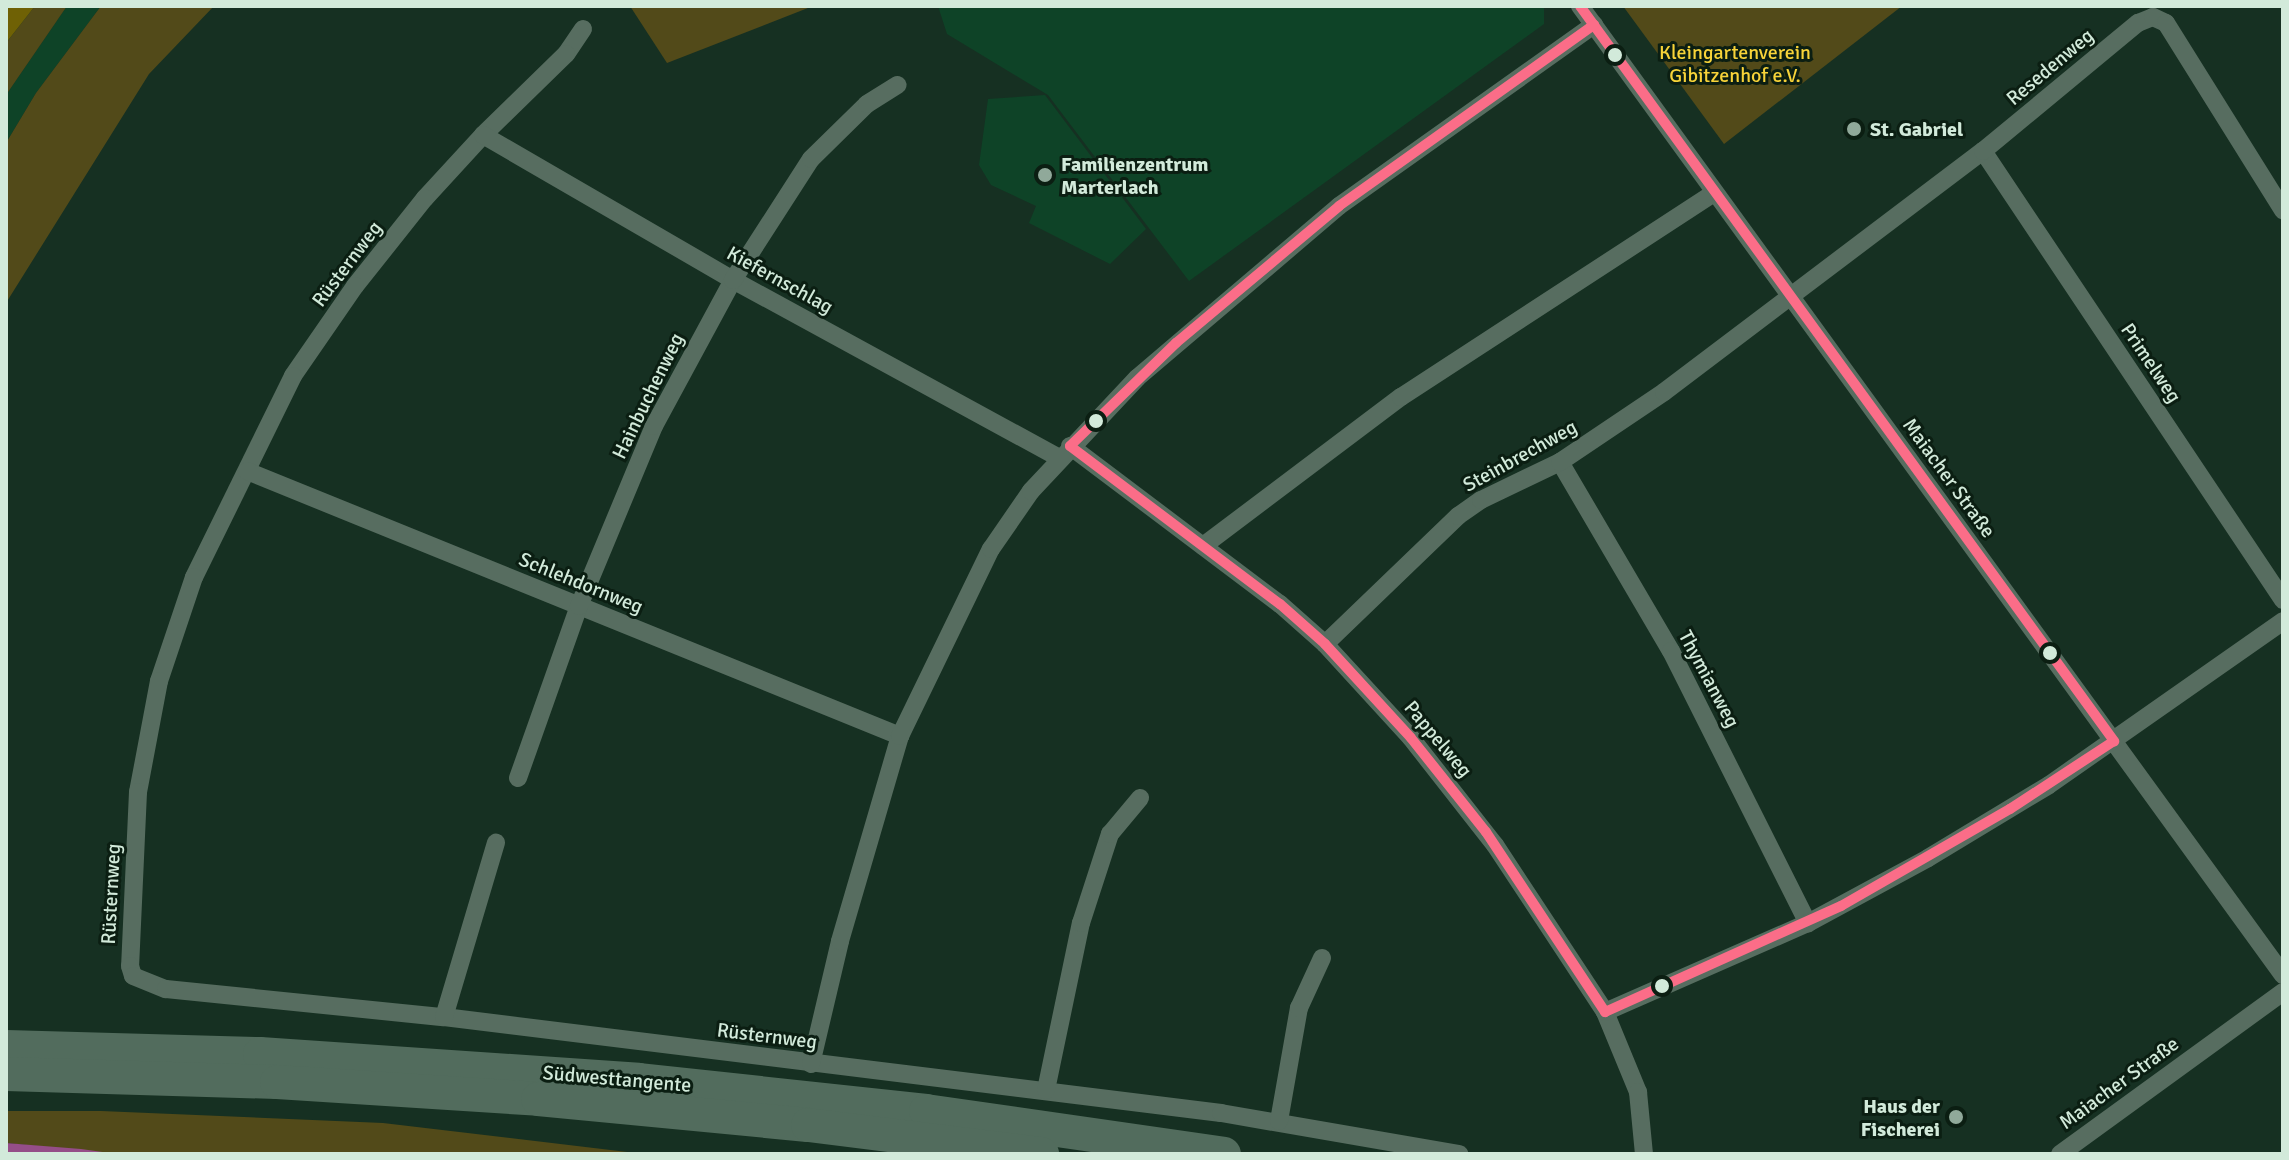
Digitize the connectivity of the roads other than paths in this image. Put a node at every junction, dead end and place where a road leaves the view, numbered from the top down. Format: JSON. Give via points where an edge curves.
{"nodes":[{"id":1,"x":1580,"y":6,"type":"edge"},
{"id":2,"x":1594,"y":25,"type":"junction"},
{"id":3,"x":583,"y":29,"type":"dead end"},
{"id":4,"x":898,"y":85,"type":"dead end"},
{"id":5,"x":483,"y":135,"type":"junction"},
{"id":6,"x":1983,"y":151,"type":"junction"},
{"id":7,"x":1714,"y":193,"type":"junction"},
{"id":8,"x":2283,"y":210,"type":"edge"},
{"id":9,"x":733,"y":280,"type":"junction"},
{"id":10,"x":1790,"y":297,"type":"junction"},
{"id":11,"x":1064,"y":452,"type":"junction"},
{"id":12,"x":1560,"y":462,"type":"junction"},
{"id":13,"x":247,"y":471,"type":"junction"},
{"id":14,"x":1203,"y":546,"type":"junction"},
{"id":15,"x":2283,"y":600,"type":"edge"},
{"id":16,"x":579,"y":606,"type":"junction"},
{"id":17,"x":2283,"y":621,"type":"edge"},
{"id":18,"x":1325,"y":644,"type":"junction"},
{"id":19,"x":900,"y":736,"type":"junction"},
{"id":20,"x":2114,"y":741,"type":"junction"},
{"id":21,"x":518,"y":778,"type":"dead end"},
{"id":22,"x":1140,"y":798,"type":"dead end"},
{"id":23,"x":496,"y":843,"type":"dead end"},
{"id":24,"x":1808,"y":923,"type":"junction"},
{"id":25,"x":1322,"y":958,"type":"dead end"},
{"id":26,"x":2283,"y":975,"type":"edge"},
{"id":27,"x":2283,"y":992,"type":"edge"},
{"id":28,"x":1605,"y":1012,"type":"junction"},
{"id":29,"x":444,"y":1017,"type":"junction"},
{"id":30,"x":6,"y":1047,"type":"edge"},
{"id":31,"x":811,"y":1064,"type":"junction"},
{"id":32,"x":6,"y":1074,"type":"edge"},
{"id":33,"x":1046,"y":1090,"type":"junction"},
{"id":34,"x":1279,"y":1121,"type":"junction"},
{"id":35,"x":1042,"y":1154,"type":"edge"},
{"id":36,"x":1224,"y":1154,"type":"edge"},
{"id":37,"x":1459,"y":1154,"type":"edge"},
{"id":38,"x":1644,"y":1154,"type":"edge"},
{"id":39,"x":2060,"y":1154,"type":"edge"}],
"edges":[{"from":1,"to":2,"type":"street","name":"Maiacher Straße"},
{"from":2,"to":7,"type":"street","name":"Maiacher Straße"},
{"from":2,"to":11,"type":"street","via":[[1339,206],[1147,369]]},
{"from":3,"to":5,"type":"street","name":"Rüsternweg","via":[[566,54]]},
{"from":4,"to":9,"type":"street","name":"Hainbuchenweg","via":[[867,104],[811,159]]},
{"from":5,"to":9,"type":"street","name":"Kiefernschlag"},
{"from":5,"to":13,"type":"street","name":"Rüsternweg","via":[[355,286],[293,376]]},
{"from":6,"to":8,"type":"street","name":"Resedenweg","via":[[2138,23],[2153,17],[2166,23]]},
{"from":6,"to":10,"type":"street","name":"Resedenweg"},
{"from":6,"to":15,"type":"street","name":"Primelweg"},
{"from":7,"to":10,"type":"street","name":"Maiacher Straße"},
{"from":7,"to":14,"type":"street","via":[[1401,397]]},
{"from":9,"to":11,"type":"street","name":"Kiefernschlag"},
{"from":9,"to":16,"type":"street","name":"Hainbuchenweg","via":[[654,426]]},
{"from":10,"to":12,"type":"street","name":"Steinbrechweg"},
{"from":10,"to":20,"type":"street","name":"Maiacher Straße"},
{"from":11,"to":14,"type":"street","name":"Pappelweg"},
{"from":11,"to":19,"type":"street","via":[[991,549]]},
{"from":12,"to":18,"type":"street","name":"Steinbrechweg","via":[[1458,516]]},
{"from":12,"to":24,"type":"street","name":"Thymianweg","via":[[1671,651]]},
{"from":13,"to":16,"type":"street","name":"Schlehdornweg"},
{"from":13,"to":29,"type":"street","name":"Rüsternweg","via":[[194,577],[159,681],[138,792],[130,934],[133,976],[166,989]]},
{"from":14,"to":18,"type":"street","name":"Pappelweg"},
{"from":16,"to":19,"type":"street","name":"Schlehdornweg"},
{"from":16,"to":21,"type":"street","name":"Hainbuchenweg"},
{"from":17,"to":20,"type":"street"},
{"from":18,"to":28,"type":"street","name":"Pappelweg","via":[[1411,738],[1486,832]]},
{"from":19,"to":31,"type":"street","via":[[840,941]]},
{"from":20,"to":24,"type":"street","via":[[1928,858]]},
{"from":20,"to":26,"type":"street","name":"Maiacher Straße"},
{"from":22,"to":33,"type":"street","via":[[1110,834],[1095,879]]},
{"from":23,"to":29,"type":"street"},
{"from":24,"to":28,"type":"street"},
{"from":25,"to":34,"type":"street","via":[[1299,1008]]},
{"from":27,"to":39,"type":"street","name":"Maiacher Straße"},
{"from":28,"to":38,"type":"street","name":"Pappelweg","via":[[1638,1092]]},
{"from":29,"to":31,"type":"street","name":"Rüsternweg"},
{"from":30,"to":36,"type":"highway","name":"Südwesttangente","via":[[276,1055],[638,1080],[926,1111]]},
{"from":31,"to":33,"type":"street","name":"Rüsternweg"},
{"from":32,"to":35,"type":"highway","name":"Südwesttangente","via":[[492,1095],[794,1123]]},
{"from":33,"to":34,"type":"street","name":"Rüsternweg"},
{"from":34,"to":37,"type":"street","name":"Rüsternweg"}]}
